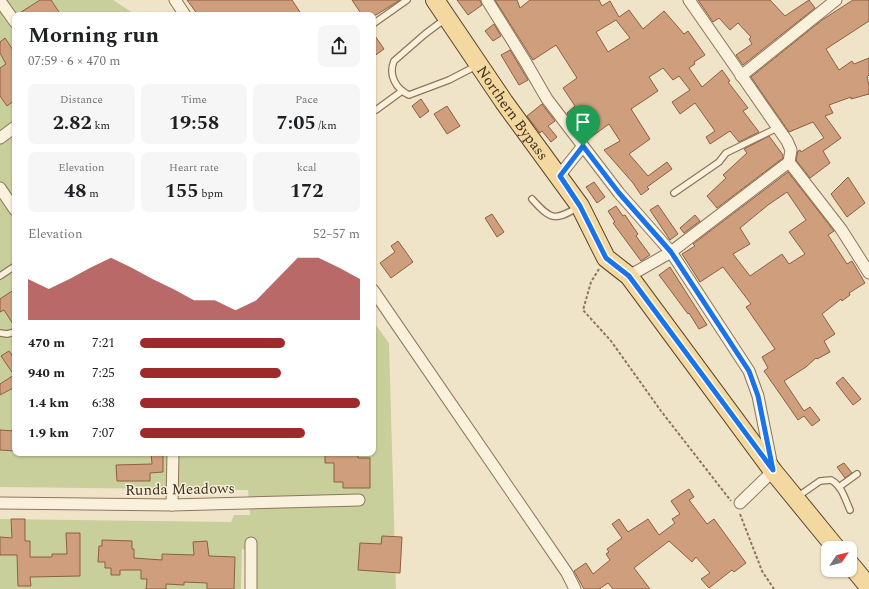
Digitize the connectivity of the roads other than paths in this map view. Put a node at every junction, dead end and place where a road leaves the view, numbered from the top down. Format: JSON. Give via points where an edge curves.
{"nodes":[{"id":1,"x":0,"y":0,"type":"edge"},
{"id":2,"x":175,"y":0,"type":"edge"},
{"id":3,"x":406,"y":0,"type":"edge"},
{"id":4,"x":435,"y":0,"type":"edge"},
{"id":5,"x":486,"y":0,"type":"edge"},
{"id":6,"x":689,"y":0,"type":"edge"},
{"id":7,"x":836,"y":0,"type":"edge"},
{"id":8,"x":183,"y":12,"type":"edge"},
{"id":9,"x":12,"y":18,"type":"edge"},
{"id":10,"x":447,"y":18,"type":"junction"},
{"id":11,"x":376,"y":22,"type":"edge"},
{"id":12,"x":479,"y":64,"type":"junction"},
{"id":13,"x":741,"y":76,"type":"junction"},
{"id":14,"x":402,"y":91,"type":"junction"},
{"id":15,"x":376,"y":110,"type":"edge"},
{"id":16,"x":777,"y":128,"type":"junction"},
{"id":17,"x":12,"y":130,"type":"edge"},
{"id":18,"x":0,"y":138,"type":"edge"},
{"id":19,"x":583,"y":146,"type":"junction"},
{"id":20,"x":789,"y":162,"type":"junction"},
{"id":21,"x":560,"y":176,"type":"junction"},
{"id":22,"x":0,"y":188,"type":"edge"},
{"id":23,"x":674,"y":193,"type":"dead end"},
{"id":24,"x":532,"y":199,"type":"dead end"},
{"id":25,"x":12,"y":206,"type":"edge"},
{"id":26,"x":580,"y":206,"type":"junction"},
{"id":27,"x":671,"y":252,"type":"junction"},
{"id":28,"x":12,"y":268,"type":"edge"},
{"id":29,"x":869,"y":273,"type":"edge"},
{"id":30,"x":0,"y":276,"type":"edge"},
{"id":31,"x":629,"y":276,"type":"junction"},
{"id":32,"x":376,"y":294,"type":"edge"},
{"id":33,"x":0,"y":333,"type":"edge"},
{"id":34,"x":12,"y":333,"type":"edge"},
{"id":35,"x":173,"y":456,"type":"edge"},
{"id":36,"x":773,"y":470,"type":"junction"},
{"id":37,"x":857,"y":474,"type":"dead end"},
{"id":38,"x":839,"y":487,"type":"junction"},
{"id":39,"x":796,"y":498,"type":"junction"},
{"id":40,"x":359,"y":500,"type":"dead end"},
{"id":41,"x":0,"y":503,"type":"edge"},
{"id":42,"x":172,"y":505,"type":"junction"},
{"id":43,"x":736,"y":505,"type":"road end"},
{"id":44,"x":850,"y":510,"type":"dead end"},
{"id":45,"x":830,"y":541,"type":"edge"},
{"id":46,"x":251,"y":543,"type":"dead end"},
{"id":47,"x":857,"y":572,"type":"edge"},
{"id":48,"x":869,"y":587,"type":"edge"},
{"id":49,"x":251,"y":589,"type":"edge"},
{"id":50,"x":576,"y":589,"type":"edge"}],
"edges":[{"from":1,"to":9,"type":"street"},
{"from":2,"to":8,"type":"street"},
{"from":3,"to":11,"type":"lane"},
{"from":4,"to":10,"type":"main road","name":"Northern Bypass"},
{"from":5,"to":19,"type":"street","via":[[547,98]]},
{"from":6,"to":13,"type":"street"},
{"from":7,"to":13,"type":"street"},
{"from":10,"to":12,"type":"main road","name":"Northern Bypass"},
{"from":10,"to":14,"type":"lane","via":[[394,61],[391,76]]},
{"from":12,"to":14,"type":"lane","via":[[449,80],[418,92],[409,95]]},
{"from":12,"to":21,"type":"main road","name":"Northern Bypass","via":[[504,102]]},
{"from":13,"to":16,"type":"street"},
{"from":14,"to":15,"type":"lane"},
{"from":16,"to":20,"type":"street","via":[[791,150]]},
{"from":16,"to":23,"type":"lane","via":[[726,152],[719,162]]},
{"from":17,"to":18,"type":"street"},
{"from":19,"to":21,"type":"street"},
{"from":19,"to":27,"type":"street","via":[[619,193]]},
{"from":20,"to":27,"type":"street"},
{"from":20,"to":29,"type":"street","via":[[841,229]]},
{"from":21,"to":26,"type":"main road","name":"Northern Bypass"},
{"from":22,"to":25,"type":"street"},
{"from":24,"to":26,"type":"lane","via":[[553,217],[560,217]]},
{"from":26,"to":31,"type":"main road","name":"Northern Bypass","via":[[606,258]]},
{"from":27,"to":31,"type":"street"},
{"from":27,"to":36,"type":"street","via":[[749,371],[758,396]]},
{"from":28,"to":30,"type":"lane"},
{"from":31,"to":36,"type":"main road","name":"Northern Bypass"},
{"from":32,"to":50,"type":"street"},
{"from":33,"to":34,"type":"lane"},
{"from":35,"to":42,"type":"street"},
{"from":36,"to":39,"type":"main road","name":"Northern Bypass"},
{"from":36,"to":43,"type":"street"},
{"from":37,"to":38,"type":"lane"},
{"from":38,"to":39,"type":"lane","via":[[831,480],[820,481]]},
{"from":38,"to":44,"type":"lane"},
{"from":39,"to":45,"type":"main road","name":"Northern Bypass"},
{"from":40,"to":42,"type":"street","name":"Runda Meadows"},
{"from":41,"to":42,"type":"street","name":"Runda Meadows"},
{"from":46,"to":49,"type":"street"},
{"from":47,"to":48,"type":"main road"}]}
